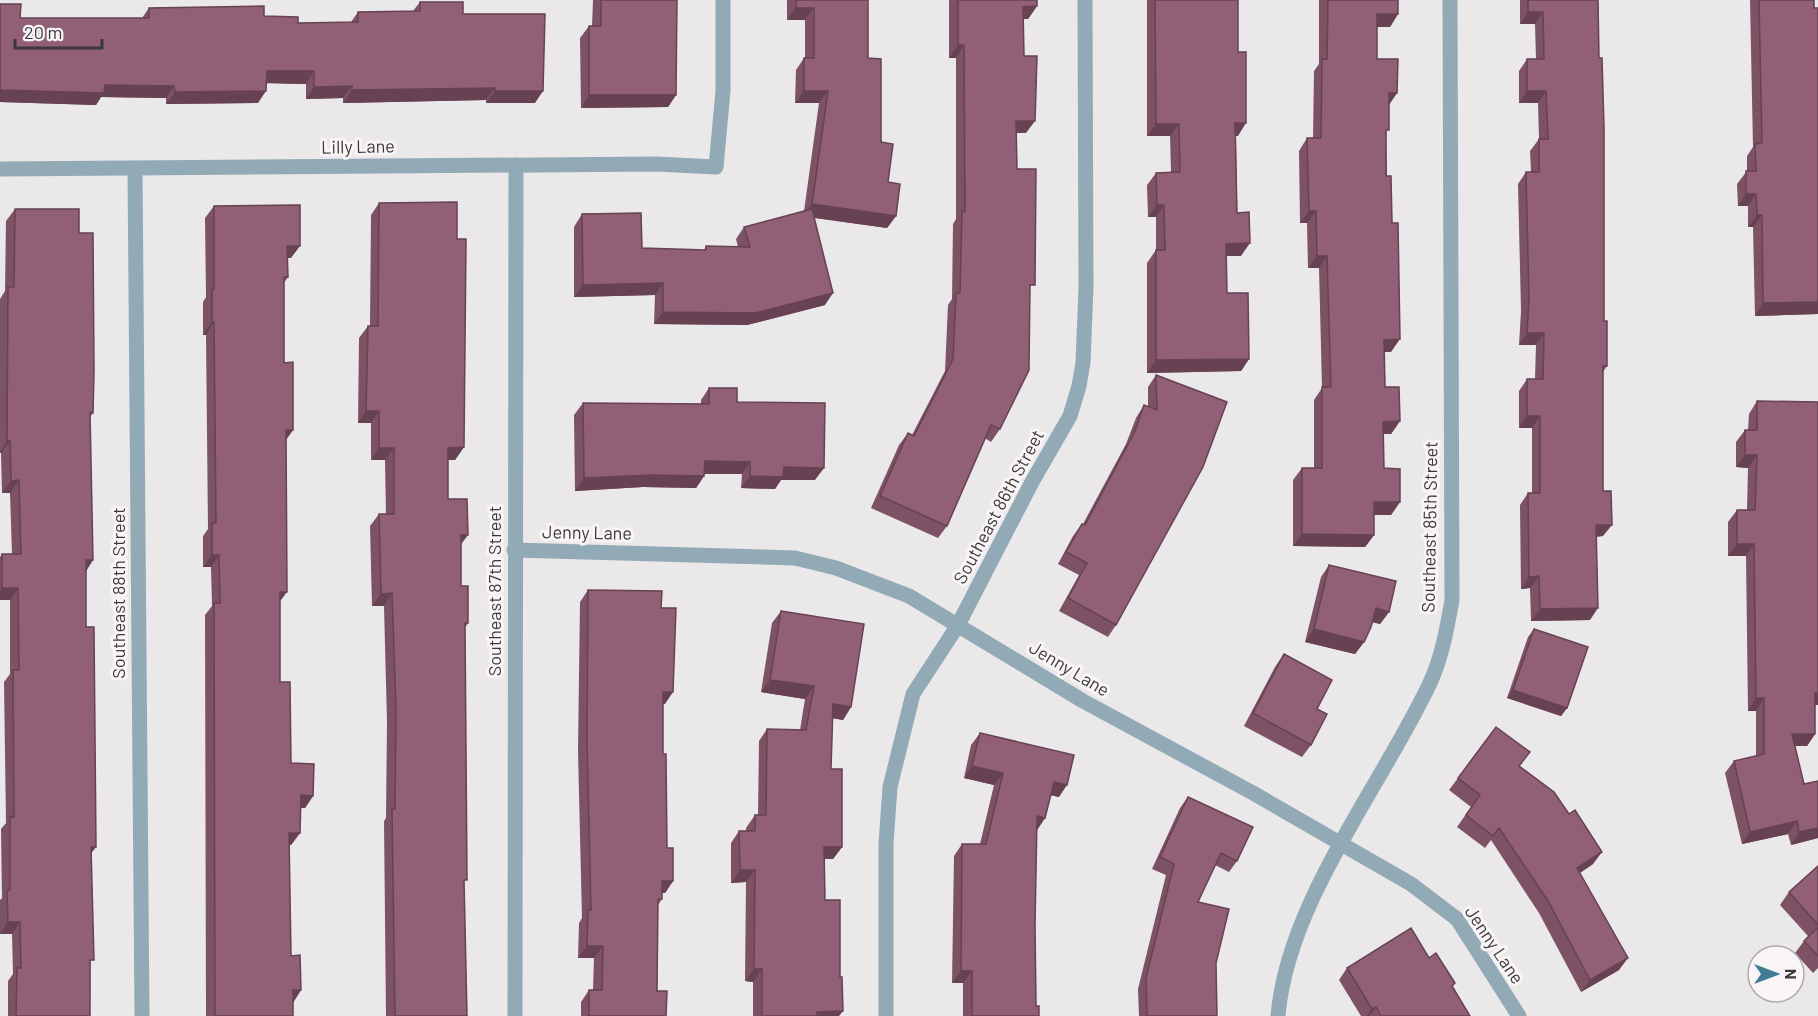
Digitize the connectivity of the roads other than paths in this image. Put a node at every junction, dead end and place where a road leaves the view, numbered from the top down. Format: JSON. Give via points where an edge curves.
{"nodes":[{"id":1,"x":723,"y":0,"type":"edge"},
{"id":2,"x":1085,"y":0,"type":"edge"},
{"id":3,"x":1450,"y":0,"type":"edge"},
{"id":4,"x":516,"y":165,"type":"junction"},
{"id":5,"x":0,"y":169,"type":"edge"},
{"id":6,"x":135,"y":169,"type":"junction"},
{"id":7,"x":514,"y":550,"type":"junction"},
{"id":8,"x":958,"y":626,"type":"junction"},
{"id":9,"x":1342,"y":844,"type":"junction"},
{"id":10,"x":142,"y":1016,"type":"edge"},
{"id":11,"x":515,"y":1016,"type":"edge"},
{"id":12,"x":886,"y":1016,"type":"edge"},
{"id":13,"x":1278,"y":1016,"type":"edge"},
{"id":14,"x":1519,"y":1016,"type":"edge"}],
"edges":[{"from":1,"to":4,"type":"street","name":"Lilly Lane","via":[[723,92],[716,166]]},
{"from":2,"to":8,"type":"street","name":"Southeast 86th Street","via":[[1086,288],[1079,386],[1070,417]]},
{"from":3,"to":9,"type":"street","name":"Southeast 85th Street","via":[[1452,600],[1430,681]]},
{"from":4,"to":6,"type":"street","name":"Lilly Lane"},
{"from":4,"to":7,"type":"street","name":"Southeast 87th Street"},
{"from":5,"to":6,"type":"street","name":"Lilly Lane"},
{"from":6,"to":10,"type":"street","name":"Southeast 88th Street"},
{"from":7,"to":8,"type":"street","name":"Jenny Lane","via":[[795,558],[836,568],[909,596]]},
{"from":7,"to":11,"type":"street","name":"Southeast 87th Street"},
{"from":8,"to":9,"type":"street","name":"Jenny Lane","via":[[1083,701]]},
{"from":8,"to":12,"type":"street","name":"Southeast 86th Street","via":[[913,694],[890,787],[886,844]]},
{"from":9,"to":13,"type":"street","name":"Southeast 85th Street","via":[[1309,906],[1287,967]]},
{"from":9,"to":14,"type":"street","name":"Jenny Lane","via":[[1411,884],[1457,919]]}]}
